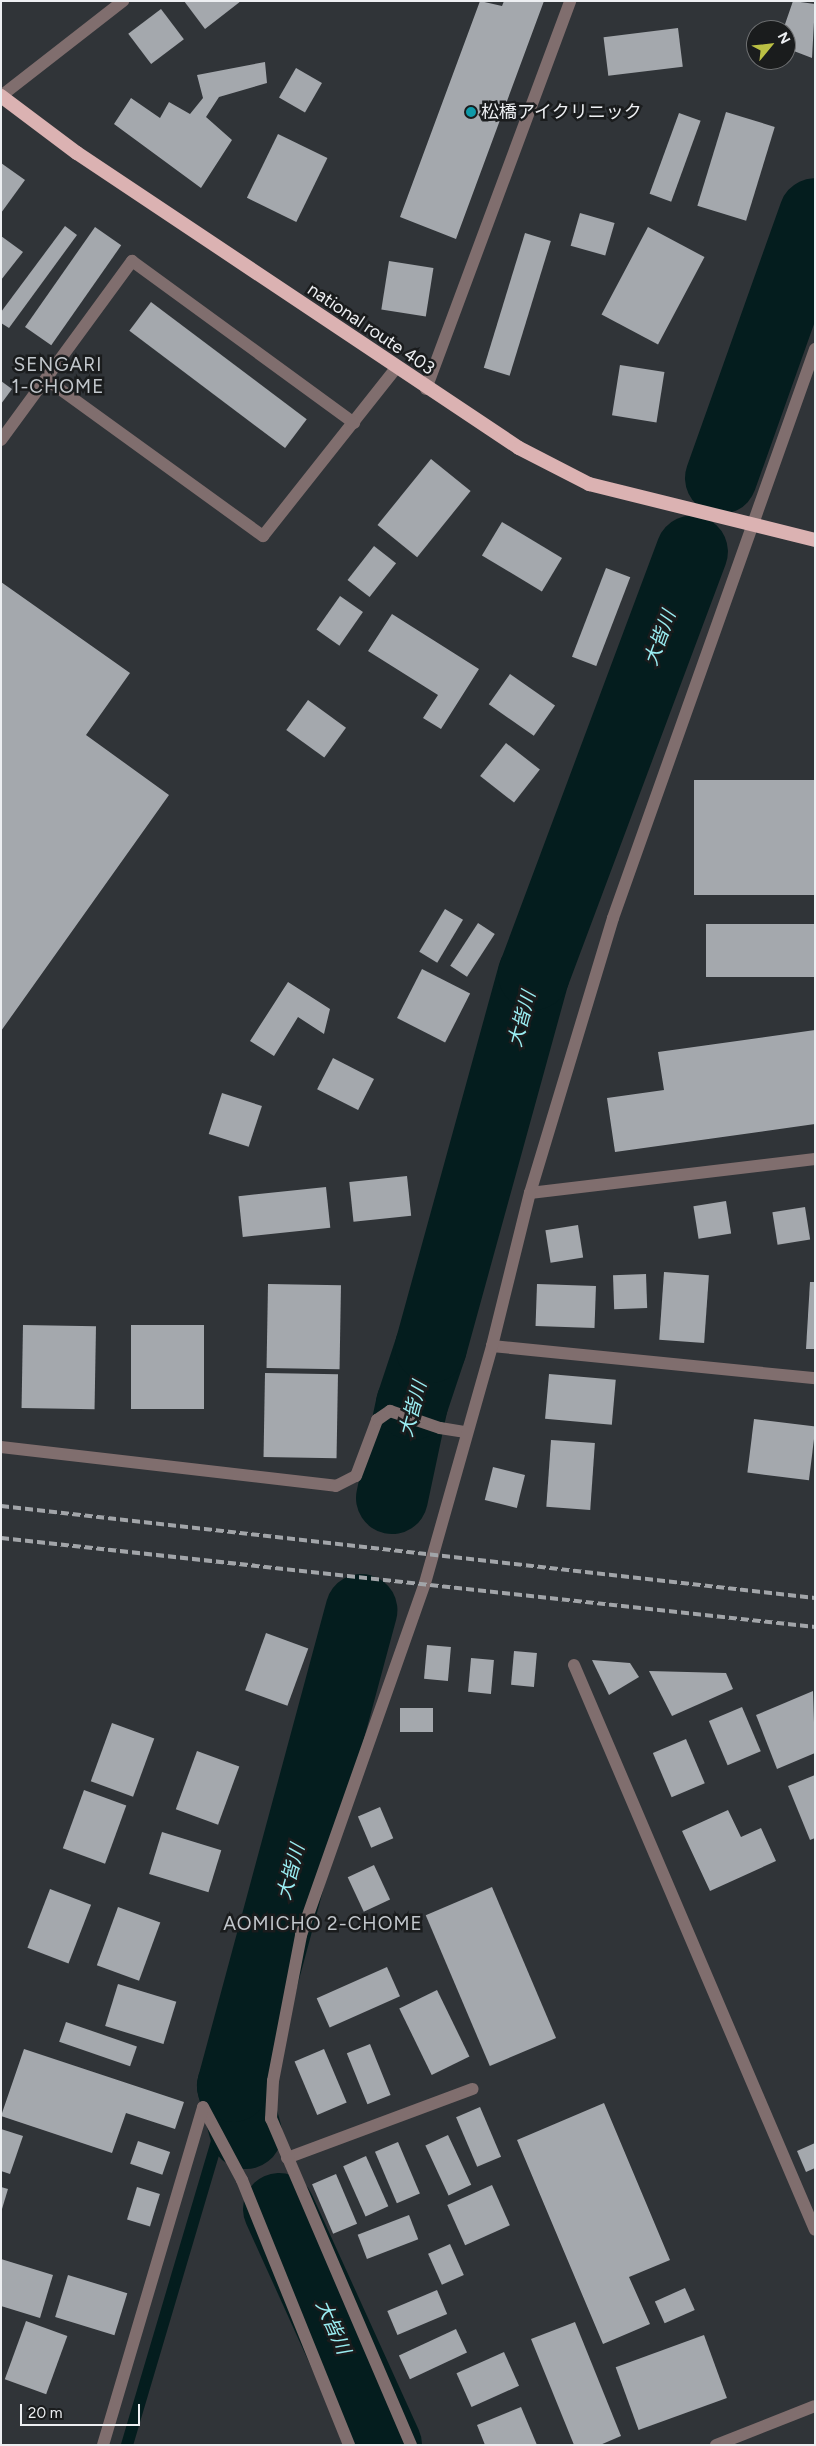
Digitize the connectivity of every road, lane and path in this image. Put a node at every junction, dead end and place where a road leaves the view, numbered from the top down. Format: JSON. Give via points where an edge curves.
{"nodes":[{"id":1,"x":123,"y":1,"type":"edge"},
{"id":2,"x":570,"y":1,"type":"edge"},
{"id":3,"x":1,"y":96,"type":"edge"},
{"id":4,"x":815,"y":349,"type":"edge"},
{"id":5,"x":396,"y":368,"type":"junction"},
{"id":6,"x":46,"y":379,"type":"junction"},
{"id":7,"x":426,"y":389,"type":"junction"},
{"id":8,"x":354,"y":424,"type":"junction"},
{"id":9,"x":1,"y":440,"type":"edge"},
{"id":10,"x":752,"y":527,"type":"junction"},
{"id":11,"x":815,"y":540,"type":"edge"},
{"id":12,"x":815,"y":1159,"type":"edge"},
{"id":13,"x":530,"y":1193,"type":"junction"},
{"id":14,"x":492,"y":1346,"type":"junction"},
{"id":15,"x":815,"y":1378,"type":"edge"},
{"id":16,"x":466,"y":1432,"type":"junction"},
{"id":17,"x":1,"y":1447,"type":"edge"},
{"id":18,"x":574,"y":1665,"type":"dead end"},
{"id":19,"x":473,"y":2089,"type":"dead end"},
{"id":20,"x":287,"y":2158,"type":"junction"},
{"id":21,"x":815,"y":2230,"type":"edge"},
{"id":22,"x":815,"y":2406,"type":"edge"},
{"id":23,"x":103,"y":2445,"type":"edge"},
{"id":24,"x":349,"y":2445,"type":"edge"},
{"id":25,"x":411,"y":2445,"type":"edge"},
{"id":26,"x":716,"y":2445,"type":"edge"}],
"edges":[{"from":1,"to":3,"type":"street"},
{"from":2,"to":7,"type":"street"},
{"from":3,"to":5,"type":"highway","name":"national route 403","via":[[78,153]]},
{"from":4,"to":10,"type":"street"},
{"from":5,"to":7,"type":"highway","name":"national route 403"},
{"from":5,"to":8,"type":"street"},
{"from":6,"to":8,"type":"street","via":[[264,536]]},
{"from":6,"to":8,"type":"street","via":[[132,261]]},
{"from":6,"to":9,"type":"street"},
{"from":7,"to":10,"type":"highway","name":"national route 403","via":[[519,448],[590,484]]},
{"from":10,"to":11,"type":"highway"},
{"from":10,"to":13,"type":"street","via":[[613,918]]},
{"from":12,"to":13,"type":"street"},
{"from":13,"to":14,"type":"street"},
{"from":14,"to":15,"type":"street"},
{"from":14,"to":16,"type":"street"},
{"from":16,"to":17,"type":"street","via":[[440,1428],[390,1411],[377,1420],[356,1476],[336,1486]]},
{"from":16,"to":20,"type":"street","via":[[425,1583],[301,1935],[273,2081],[271,2119]]},
{"from":18,"to":21,"type":"street"},
{"from":19,"to":20,"type":"street"},
{"from":20,"to":25,"type":"street"},
{"from":22,"to":26,"type":"street"},
{"from":23,"to":24,"type":"street","via":[[203,2107],[234,2165]]}]}
